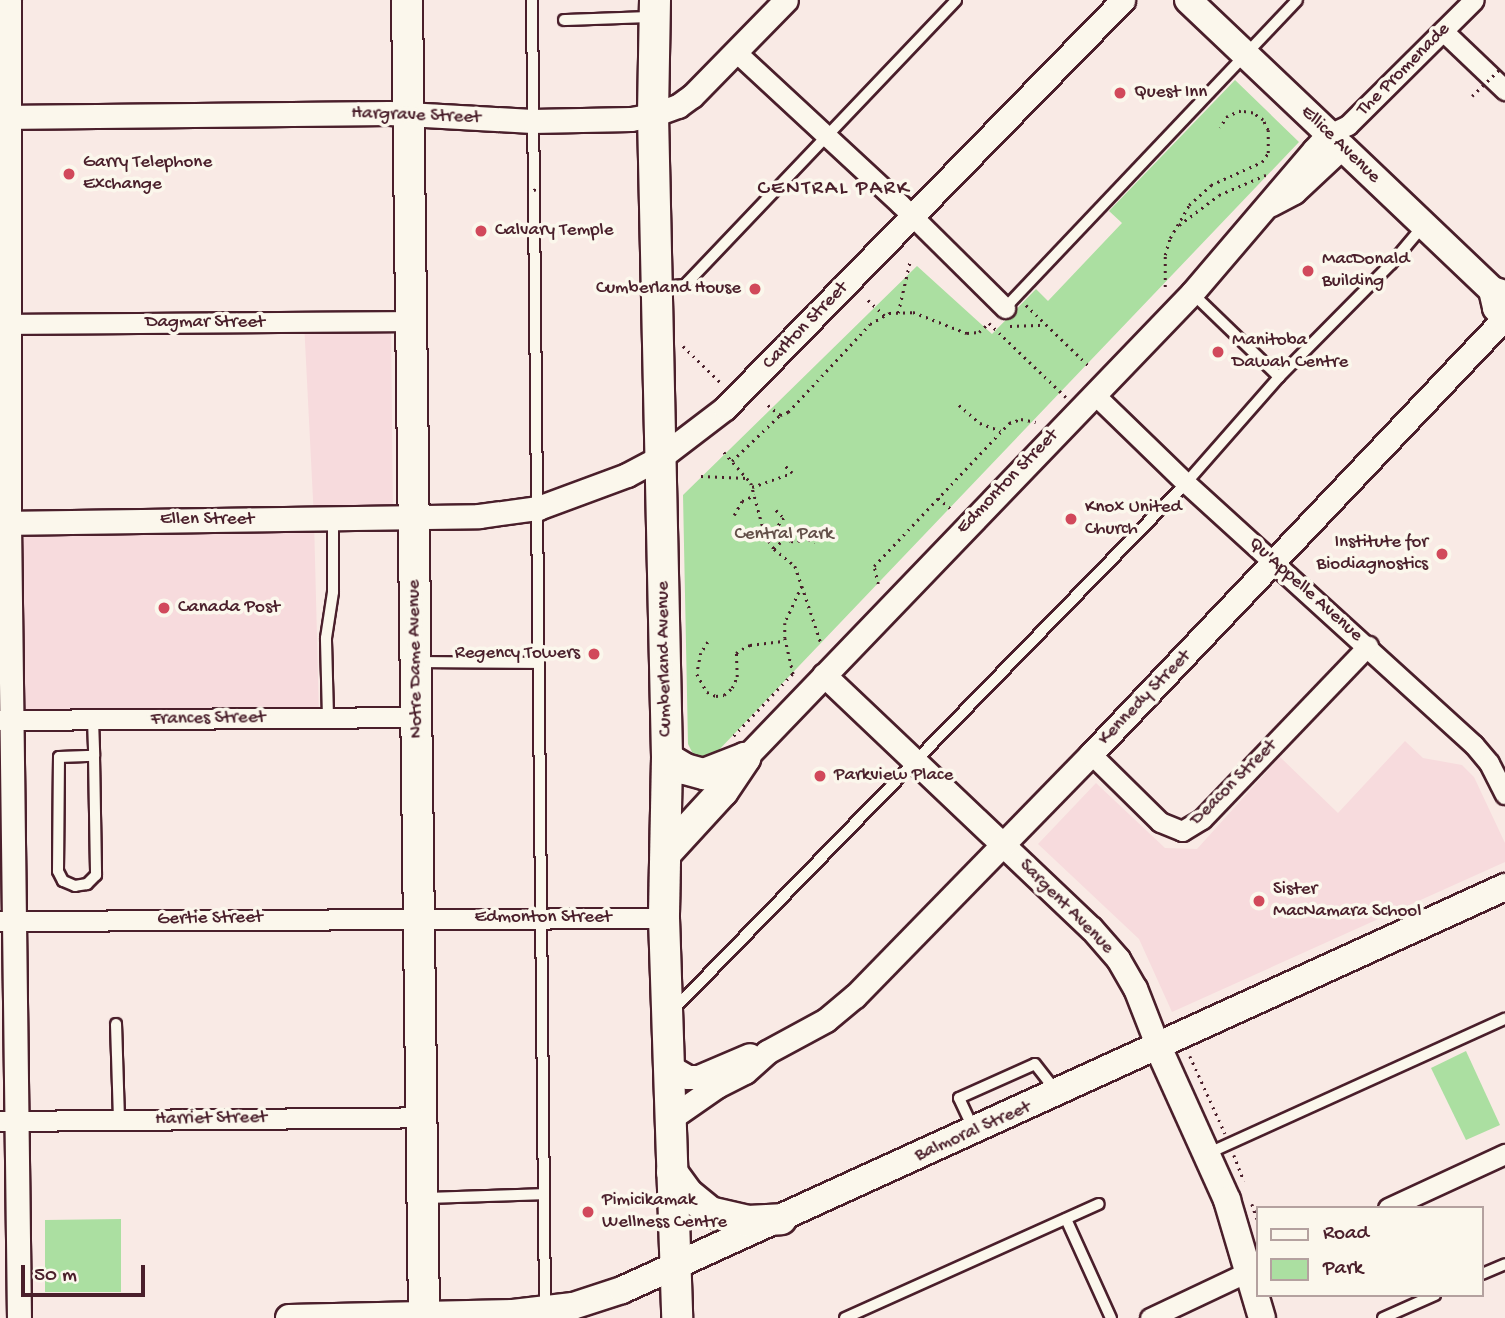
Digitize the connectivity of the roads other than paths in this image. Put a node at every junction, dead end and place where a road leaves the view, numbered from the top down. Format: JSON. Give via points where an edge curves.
{"nodes":[{"id":1,"x":9,"y":0,"type":"edge"},
{"id":2,"x":407,"y":0,"type":"edge"},
{"id":3,"x":532,"y":0,"type":"edge"},
{"id":4,"x":786,"y":0,"type":"edge"},
{"id":5,"x":956,"y":0,"type":"edge"},
{"id":6,"x":1122,"y":0,"type":"edge"},
{"id":7,"x":1188,"y":0,"type":"edge"},
{"id":8,"x":1297,"y":0,"type":"edge"},
{"id":9,"x":1474,"y":0,"type":"edge"},
{"id":10,"x":655,"y":9,"type":"edge"},
{"id":11,"x":564,"y":20,"type":"dead end"},
{"id":12,"x":1443,"y":31,"type":"junction"},
{"id":13,"x":736,"y":52,"type":"junction"},
{"id":14,"x":1246,"y":55,"type":"junction"},
{"id":15,"x":1505,"y":90,"type":"edge"},
{"id":16,"x":408,"y":115,"type":"junction"},
{"id":17,"x":653,"y":115,"type":"junction"},
{"id":18,"x":4,"y":117,"type":"edge"},
{"id":19,"x":532,"y":121,"type":"junction"},
{"id":20,"x":825,"y":135,"type":"junction"},
{"id":21,"x":1336,"y":141,"type":"junction"},
{"id":22,"x":911,"y":215,"type":"junction"},
{"id":23,"x":1424,"y":225,"type":"junction"},
{"id":24,"x":657,"y":287,"type":"junction"},
{"id":25,"x":1499,"y":292,"type":"edge"},
{"id":26,"x":1192,"y":293,"type":"junction"},
{"id":27,"x":1011,"y":302,"type":"joint"},
{"id":28,"x":410,"y":321,"type":"junction"},
{"id":29,"x":1502,"y":323,"type":"edge"},
{"id":30,"x":5,"y":324,"type":"edge"},
{"id":31,"x":1279,"y":377,"type":"junction"},
{"id":32,"x":1094,"y":394,"type":"junction"},
{"id":33,"x":661,"y":457,"type":"junction"},
{"id":34,"x":1185,"y":483,"type":"junction"},
{"id":35,"x":538,"y":508,"type":"junction"},
{"id":36,"x":414,"y":517,"type":"junction"},
{"id":37,"x":333,"y":519,"type":"junction"},
{"id":38,"x":4,"y":523,"type":"edge"},
{"id":39,"x":1275,"y":562,"type":"junction"},
{"id":40,"x":1368,"y":646,"type":"junction"},
{"id":41,"x":416,"y":662,"type":"junction"},
{"id":42,"x":539,"y":663,"type":"junction"},
{"id":43,"x":824,"y":675,"type":"junction"},
{"id":44,"x":328,"y":716,"type":"junction"},
{"id":45,"x":416,"y":717,"type":"junction"},
{"id":46,"x":6,"y":720,"type":"edge"},
{"id":47,"x":93,"y":720,"type":"junction"},
{"id":48,"x":738,"y":749,"type":"junction"},
{"id":49,"x":1091,"y":754,"type":"junction"},
{"id":50,"x":94,"y":756,"type":"junction"},
{"id":51,"x":667,"y":758,"type":"junction"},
{"id":52,"x":918,"y":761,"type":"junction"},
{"id":53,"x":1505,"y":793,"type":"edge"},
{"id":54,"x":1004,"y":844,"type":"junction"},
{"id":55,"x":666,"y":853,"type":"junction"},
{"id":56,"x":1505,"y":887,"type":"edge"},
{"id":57,"x":421,"y":918,"type":"junction"},
{"id":58,"x":540,"y":918,"type":"junction"},
{"id":59,"x":664,"y":918,"type":"junction"},
{"id":60,"x":7,"y":921,"type":"edge"},
{"id":61,"x":666,"y":1017,"type":"junction"},
{"id":62,"x":1505,"y":1019,"type":"edge"},
{"id":63,"x":116,"y":1024,"type":"dead end"},
{"id":64,"x":1158,"y":1047,"type":"junction"},
{"id":65,"x":767,"y":1052,"type":"junction"},
{"id":66,"x":667,"y":1065,"type":"junction"},
{"id":67,"x":1057,"y":1094,"type":"junction"},
{"id":68,"x":422,"y":1116,"type":"junction"},
{"id":69,"x":668,"y":1120,"type":"junction"},
{"id":70,"x":8,"y":1121,"type":"edge"},
{"id":71,"x":119,"y":1121,"type":"junction"},
{"id":72,"x":974,"y":1131,"type":"junction"},
{"id":73,"x":1208,"y":1154,"type":"junction"},
{"id":74,"x":1505,"y":1154,"type":"edge"},
{"id":75,"x":672,"y":1172,"type":"junction"},
{"id":76,"x":543,"y":1194,"type":"junction"},
{"id":77,"x":422,"y":1198,"type":"junction"},
{"id":78,"x":1099,"y":1204,"type":"dead end"},
{"id":79,"x":1392,"y":1206,"type":"edge"},
{"id":80,"x":781,"y":1219,"type":"junction"},
{"id":81,"x":1066,"y":1219,"type":"junction"},
{"id":82,"x":1505,"y":1264,"type":"edge"},
{"id":83,"x":674,"y":1267,"type":"junction"},
{"id":84,"x":1254,"y":1269,"type":"edge"},
{"id":85,"x":1484,"y":1273,"type":"edge"},
{"id":86,"x":1259,"y":1297,"type":"edge"},
{"id":87,"x":1430,"y":1297,"type":"edge"},
{"id":88,"x":545,"y":1310,"type":"junction"},
{"id":89,"x":490,"y":1316,"type":"edge"},
{"id":90,"x":424,"y":1317,"type":"edge"},
{"id":91,"x":19,"y":1318,"type":"edge"},
{"id":92,"x":289,"y":1318,"type":"edge"},
{"id":93,"x":318,"y":1318,"type":"edge"},
{"id":94,"x":677,"y":1318,"type":"edge"},
{"id":95,"x":845,"y":1318,"type":"edge"},
{"id":96,"x":1111,"y":1318,"type":"edge"},
{"id":97,"x":1150,"y":1318,"type":"edge"},
{"id":98,"x":1262,"y":1318,"type":"edge"},
{"id":99,"x":1383,"y":1318,"type":"edge"}],
"edges":[{"from":1,"to":18,"type":"street"},
{"from":2,"to":16,"type":"main road","name":"Notre Dame Avenue"},
{"from":3,"to":19,"type":"lane"},
{"from":4,"to":13,"type":"street","name":"Hargrave Street"},
{"from":5,"to":20,"type":"lane"},
{"from":6,"to":22,"type":"street","name":"Carlton Street"},
{"from":7,"to":14,"type":"main road","name":"Ellice Avenue"},
{"from":8,"to":14,"type":"lane"},
{"from":9,"to":12,"type":"street","name":"The Promenade"},
{"from":10,"to":11,"type":"lane"},
{"from":10,"to":17,"type":"main road","name":"Cumberland Avenue"},
{"from":12,"to":15,"type":"street"},
{"from":12,"to":21,"type":"street","name":"The Promenade"},
{"from":13,"to":17,"type":"street","name":"Hargrave Street","via":[[692,96]]},
{"from":13,"to":20,"type":"street"},
{"from":14,"to":21,"type":"main road","name":"Ellice Avenue"},
{"from":14,"to":27,"type":"lane"},
{"from":16,"to":18,"type":"street","name":"Hargrave Street"},
{"from":16,"to":19,"type":"street","name":"Hargrave Street"},
{"from":16,"to":28,"type":"main road","name":"Notre Dame Avenue"},
{"from":17,"to":19,"type":"street","name":"Hargrave Street"},
{"from":17,"to":24,"type":"main road","name":"Cumberland Avenue"},
{"from":18,"to":30,"type":"street"},
{"from":19,"to":35,"type":"lane"},
{"from":20,"to":22,"type":"street"},
{"from":20,"to":24,"type":"lane","via":[[685,285]]},
{"from":21,"to":23,"type":"main road","name":"Ellice Avenue"},
{"from":21,"to":26,"type":"street","name":"Edmonton Street","via":[[1284,182],[1270,205]]},
{"from":22,"to":27,"type":"street"},
{"from":22,"to":33,"type":"street","name":"Carlton Street","via":[[725,408]]},
{"from":23,"to":25,"type":"main road","name":"Ellice Avenue"},
{"from":23,"to":31,"type":"lane"},
{"from":24,"to":33,"type":"main road","name":"Cumberland Avenue"},
{"from":25,"to":29,"type":"main road","name":"Ellice Avenue","via":[[1496,308]]},
{"from":26,"to":31,"type":"lane"},
{"from":26,"to":32,"type":"street","name":"Edmonton Street"},
{"from":28,"to":30,"type":"street","name":"Dagmar Street"},
{"from":28,"to":36,"type":"main road","name":"Notre Dame Avenue"},
{"from":29,"to":39,"type":"street","name":"Kennedy Street"},
{"from":30,"to":38,"type":"street"},
{"from":31,"to":34,"type":"lane"},
{"from":32,"to":34,"type":"street","name":"Qu'Appelle Avenue"},
{"from":32,"to":43,"type":"street","name":"Edmonton Street"},
{"from":33,"to":35,"type":"street","name":"Carlton Street","via":[[627,475]]},
{"from":33,"to":51,"type":"main road","name":"Cumberland Avenue"},
{"from":34,"to":39,"type":"street","name":"Qu'Appelle Avenue"},
{"from":34,"to":52,"type":"lane"},
{"from":35,"to":36,"type":"street","name":"Carlton Street","via":[[480,516]]},
{"from":35,"to":42,"type":"lane"},
{"from":36,"to":37,"type":"street","name":"Ellen Street"},
{"from":36,"to":41,"type":"main road","name":"Notre Dame Avenue"},
{"from":37,"to":38,"type":"street","name":"Ellen Street"},
{"from":37,"to":44,"type":"lane","via":[[333,592],[326,638]]},
{"from":38,"to":46,"type":"street"},
{"from":39,"to":40,"type":"street","name":"Qu'Appelle Avenue"},
{"from":39,"to":49,"type":"street","name":"Kennedy Street"},
{"from":40,"to":49,"type":"street","name":"Deacon Street","via":[[1202,819],[1182,831],[1160,822]]},
{"from":40,"to":53,"type":"street","name":"Qu'Appelle Avenue","via":[[1474,745]]},
{"from":41,"to":42,"type":"lane"},
{"from":41,"to":45,"type":"main road","name":"Notre Dame Avenue"},
{"from":42,"to":58,"type":"lane"},
{"from":43,"to":48,"type":"street","name":"Edmonton Street"},
{"from":43,"to":52,"type":"street","name":"Sargent Avenue"},
{"from":44,"to":45,"type":"street","name":"Frances Street"},
{"from":44,"to":47,"type":"street","name":"Frances Street"},
{"from":45,"to":57,"type":"main road","name":"Notre Dame Avenue"},
{"from":46,"to":47,"type":"street","name":"Frances Street"},
{"from":46,"to":60,"type":"street"},
{"from":47,"to":50,"type":"lane"},
{"from":48,"to":51,"type":"main road","via":[[704,774]]},
{"from":48,"to":55,"type":"main road","via":[[723,791]]},
{"from":49,"to":54,"type":"street","name":"Kennedy Street"},
{"from":50,"to":50,"type":"lane","via":[[96,876],[75,886],[63,881],[58,871],[59,757]]},
{"from":51,"to":55,"type":"main road","name":"Cumberland Avenue"},
{"from":52,"to":54,"type":"street","name":"Sargent Avenue"},
{"from":52,"to":61,"type":"lane"},
{"from":54,"to":64,"type":"street","name":"Sargent Avenue","via":[[1118,959]]},
{"from":54,"to":65,"type":"street","name":"Kennedy Street","via":[[855,996],[826,1020]]},
{"from":55,"to":59,"type":"main road","name":"Cumberland Avenue"},
{"from":56,"to":64,"type":"main road","name":"Balmoral Street"},
{"from":57,"to":58,"type":"street","name":"Edmonton Street"},
{"from":57,"to":60,"type":"street","name":"Gertie Street"},
{"from":57,"to":68,"type":"main road","name":"Notre Dame Avenue"},
{"from":58,"to":59,"type":"street","name":"Edmonton Street"},
{"from":58,"to":76,"type":"lane"},
{"from":59,"to":61,"type":"main road","name":"Cumberland Avenue"},
{"from":60,"to":70,"type":"street"},
{"from":61,"to":66,"type":"main road","name":"Cumberland Avenue"},
{"from":62,"to":73,"type":"lane"},
{"from":63,"to":71,"type":"lane"},
{"from":64,"to":67,"type":"main road","name":"Balmoral Street"},
{"from":64,"to":73,"type":"main road","name":"Sargent Avenue"},
{"from":65,"to":66,"type":"street","name":"Kennedy Street","via":[[740,1057],[698,1077],[688,1077]]},
{"from":65,"to":69,"type":"street","name":"Kennedy Street","via":[[745,1072]]},
{"from":66,"to":69,"type":"main road","name":"Cumberland Avenue"},
{"from":67,"to":72,"type":"main road","name":"Balmoral Street"},
{"from":67,"to":72,"type":"lane","via":[[1035,1064],[959,1098]]},
{"from":68,"to":71,"type":"street","name":"Harriet Street"},
{"from":68,"to":77,"type":"main road","name":"Notre Dame Avenue"},
{"from":69,"to":75,"type":"main road","name":"Cumberland Avenue"},
{"from":70,"to":71,"type":"street","name":"Harriet Street"},
{"from":70,"to":91,"type":"street"},
{"from":72,"to":80,"type":"main road","name":"Balmoral Street"},
{"from":73,"to":84,"type":"main road","name":"Sargent Avenue"},
{"from":74,"to":79,"type":"street"},
{"from":75,"to":80,"type":"main road","via":[[688,1194],[710,1212],[747,1221]]},
{"from":75,"to":83,"type":"main road","name":"Cumberland Avenue"},
{"from":76,"to":77,"type":"lane"},
{"from":76,"to":88,"type":"lane"},
{"from":77,"to":90,"type":"main road","name":"Notre Dame Avenue"},
{"from":78,"to":81,"type":"lane"},
{"from":80,"to":83,"type":"main road","name":"Balmoral Street"},
{"from":81,"to":95,"type":"lane"},
{"from":81,"to":96,"type":"lane"},
{"from":82,"to":85,"type":"lane"},
{"from":83,"to":88,"type":"main road","name":"Balmoral Street","via":[[601,1298]]},
{"from":83,"to":94,"type":"main road","name":"Cumberland Avenue"},
{"from":84,"to":97,"type":"street"},
{"from":86,"to":98,"type":"main road","name":"Sargent Avenue"},
{"from":87,"to":99,"type":"lane"},
{"from":88,"to":89,"type":"main road","name":"Balmoral Street"},
{"from":89,"to":90,"type":"main road","name":"Balmoral Street"},
{"from":90,"to":93,"type":"main road","name":"Balmoral Street"},
{"from":92,"to":93,"type":"main road","name":"Balmoral Street"}]}
